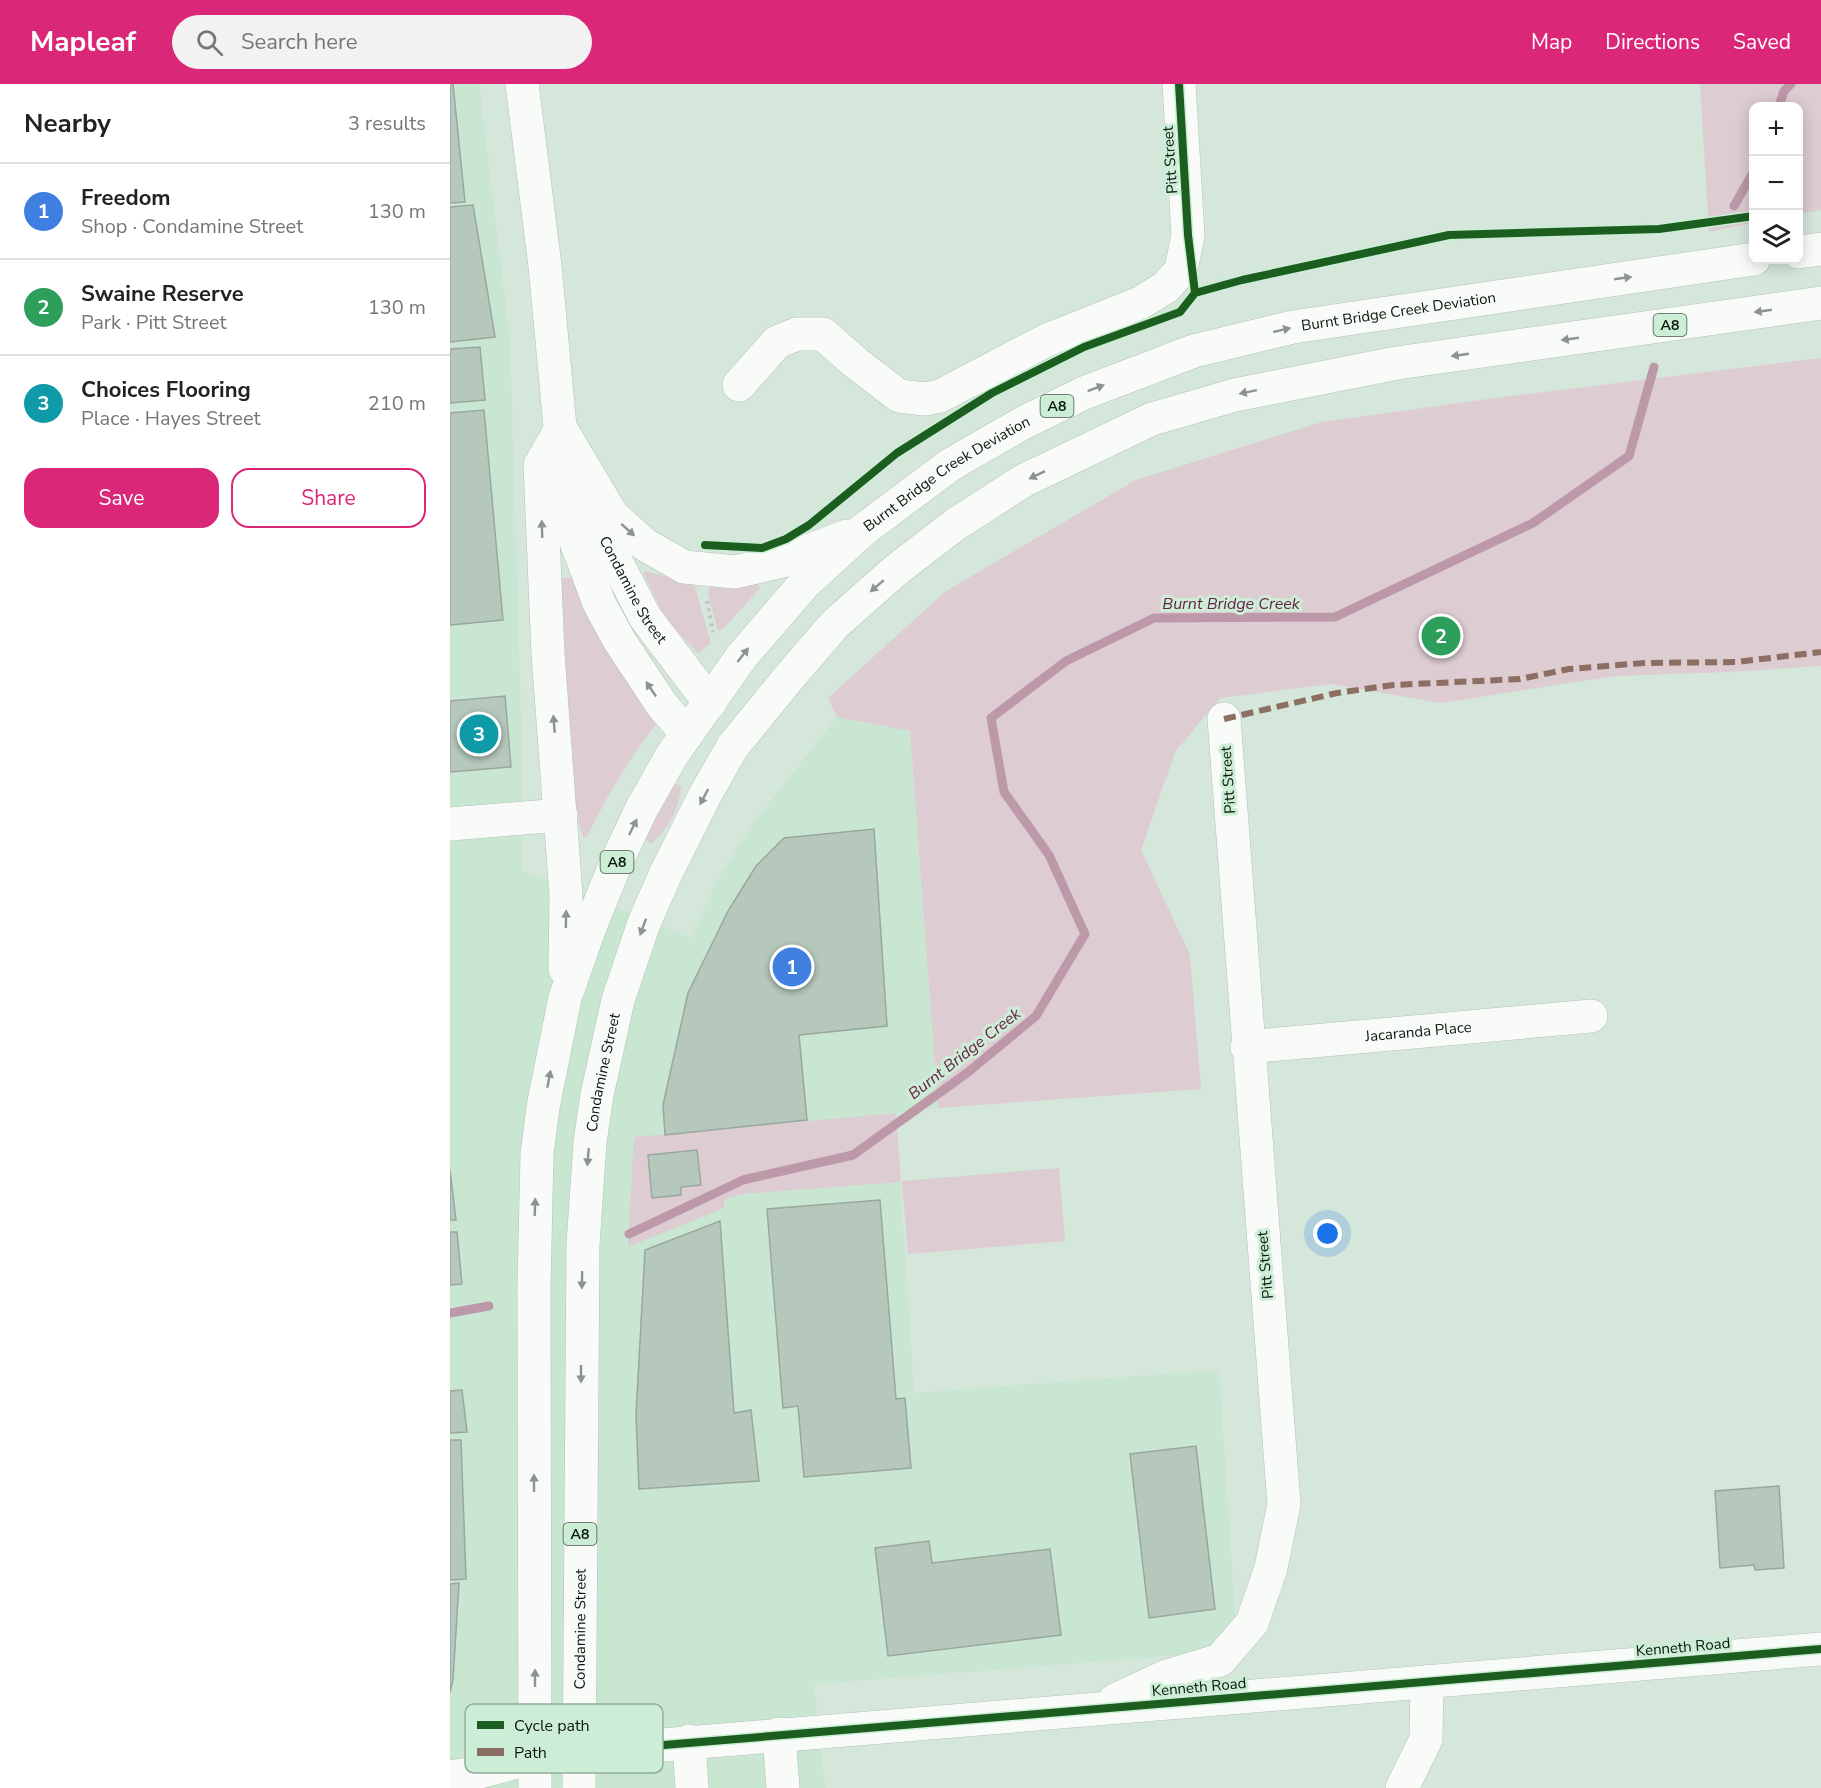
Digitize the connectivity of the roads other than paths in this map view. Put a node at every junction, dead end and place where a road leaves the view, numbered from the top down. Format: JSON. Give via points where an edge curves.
{"nodes":[{"id":1,"x":522,"y":84,"type":"edge"},
{"id":2,"x":1179,"y":84,"type":"edge"},
{"id":3,"x":1821,"y":249,"type":"edge"},
{"id":4,"x":1803,"y":251,"type":"edge"},
{"id":5,"x":1749,"y":260,"type":"edge"},
{"id":6,"x":1821,"y":303,"type":"edge"},
{"id":7,"x":739,"y":385,"type":"dead end"},
{"id":8,"x":561,"y":429,"type":"junction"},
{"id":9,"x":863,"y":531,"type":"junction"},
{"id":10,"x":710,"y":703,"type":"junction"},
{"id":11,"x":1224,"y":718,"type":"dead end"},
{"id":12,"x":687,"y":734,"type":"junction"},
{"id":13,"x":733,"y":746,"type":"junction"},
{"id":14,"x":561,"y":814,"type":"junction"},
{"id":15,"x":450,"y":824,"type":"edge"},
{"id":16,"x":565,"y":998,"type":"junction"},
{"id":17,"x":1591,"y":1016,"type":"dead end"},
{"id":18,"x":1247,"y":1047,"type":"junction"},
{"id":19,"x":1821,"y":1649,"type":"edge"},
{"id":20,"x":1427,"y":1682,"type":"junction"},
{"id":21,"x":535,"y":1704,"type":"edge"},
{"id":22,"x":579,"y":1704,"type":"edge"},
{"id":23,"x":1094,"y":1710,"type":"junction"},
{"id":24,"x":779,"y":1734,"type":"junction"},
{"id":25,"x":689,"y":1741,"type":"junction"},
{"id":26,"x":663,"y":1744,"type":"edge"},
{"id":27,"x":535,"y":1773,"type":"edge"},
{"id":28,"x":450,"y":1777,"type":"edge"},
{"id":29,"x":692,"y":1788,"type":"edge"},
{"id":30,"x":783,"y":1788,"type":"edge"},
{"id":31,"x":1402,"y":1788,"type":"edge"}],
"edges":[{"from":1,"to":8,"type":"main road","name":"Condamine Street"},
{"from":2,"to":7,"type":"main road","name":"Pitt Street","via":[[1188,235],[1181,270],[1166,287],[1140,303],[1047,340],[940,396],[899,396],[823,334],[797,334],[777,342]]},
{"from":3,"to":4,"type":"main road"},
{"from":9,"to":5,"type":"main road","name":"Burnt Bridge Creek Deviation","number":"A8","one_way":true,"via":[[950,465],[1021,424],[1084,393],[1194,351],[1304,326]]},
{"from":6,"to":13,"type":"main road","number":"A8","one_way":true,"via":[[1387,365],[1234,395],[1152,419],[1023,482],[956,524],[905,563],[835,624]]},
{"from":8,"to":9,"type":"main road","one_way":true,"via":[[612,515],[644,544],[684,567],[735,572],[782,561]]},
{"from":8,"to":10,"type":"main road","name":"Condamine Street","via":[[590,511],[645,617]]},
{"from":12,"to":8,"type":"main road","name":"Condamine Street","one_way":true,"via":[[662,705],[619,640],[585,571],[569,523]]},
{"from":14,"to":8,"type":"main road","one_way":true,"via":[[548,654],[540,465]]},
{"from":10,"to":9,"type":"main road","name":"Burnt Bridge Creek Deviation","number":"A8","one_way":true,"via":[[742,656],[791,599]]},
{"from":10,"to":12,"type":"main road","name":"Burnt Bridge Creek Deviation","number":"A8"},
{"from":10,"to":13,"type":"main road","name":"Condamine Street"},
{"from":11,"to":18,"type":"main road","name":"Pitt Street"},
{"from":12,"to":13,"type":"main road"},
{"from":16,"to":12,"type":"main road","name":"Burnt Bridge Creek Deviation","number":"A8","one_way":true,"via":[[616,863],[647,799]]},
{"from":13,"to":22,"type":"main road","name":"Condamine Street","number":"A8","one_way":true,"via":[[705,795],[644,923],[618,1000],[591,1130],[581,1316]]},
{"from":14,"to":15,"type":"main road"},
{"from":16,"to":14,"type":"main road","one_way":true,"via":[[566,895]]},
{"from":21,"to":16,"type":"main road","number":"A8","one_way":true,"via":[[534,1266],[539,1136]]},
{"from":17,"to":18,"type":"main road","name":"Jacaranda Place"},
{"from":18,"to":23,"type":"main road","name":"Pitt Street","via":[[1284,1504],[1271,1568],[1252,1623],[1220,1660],[1167,1676]]},
{"from":19,"to":20,"type":"main road","name":"Kenneth Road"},
{"from":20,"to":23,"type":"main road","name":"Kenneth Road"},
{"from":20,"to":31,"type":"main road","via":[[1426,1739]]},
{"from":23,"to":24,"type":"main road","name":"Kenneth Road"},
{"from":24,"to":25,"type":"main road","name":"Kenneth Road"},
{"from":24,"to":30,"type":"main road"},
{"from":25,"to":26,"type":"main road","name":"Kenneth Road"},
{"from":25,"to":29,"type":"main road"},
{"from":27,"to":28,"type":"main road"}]}
